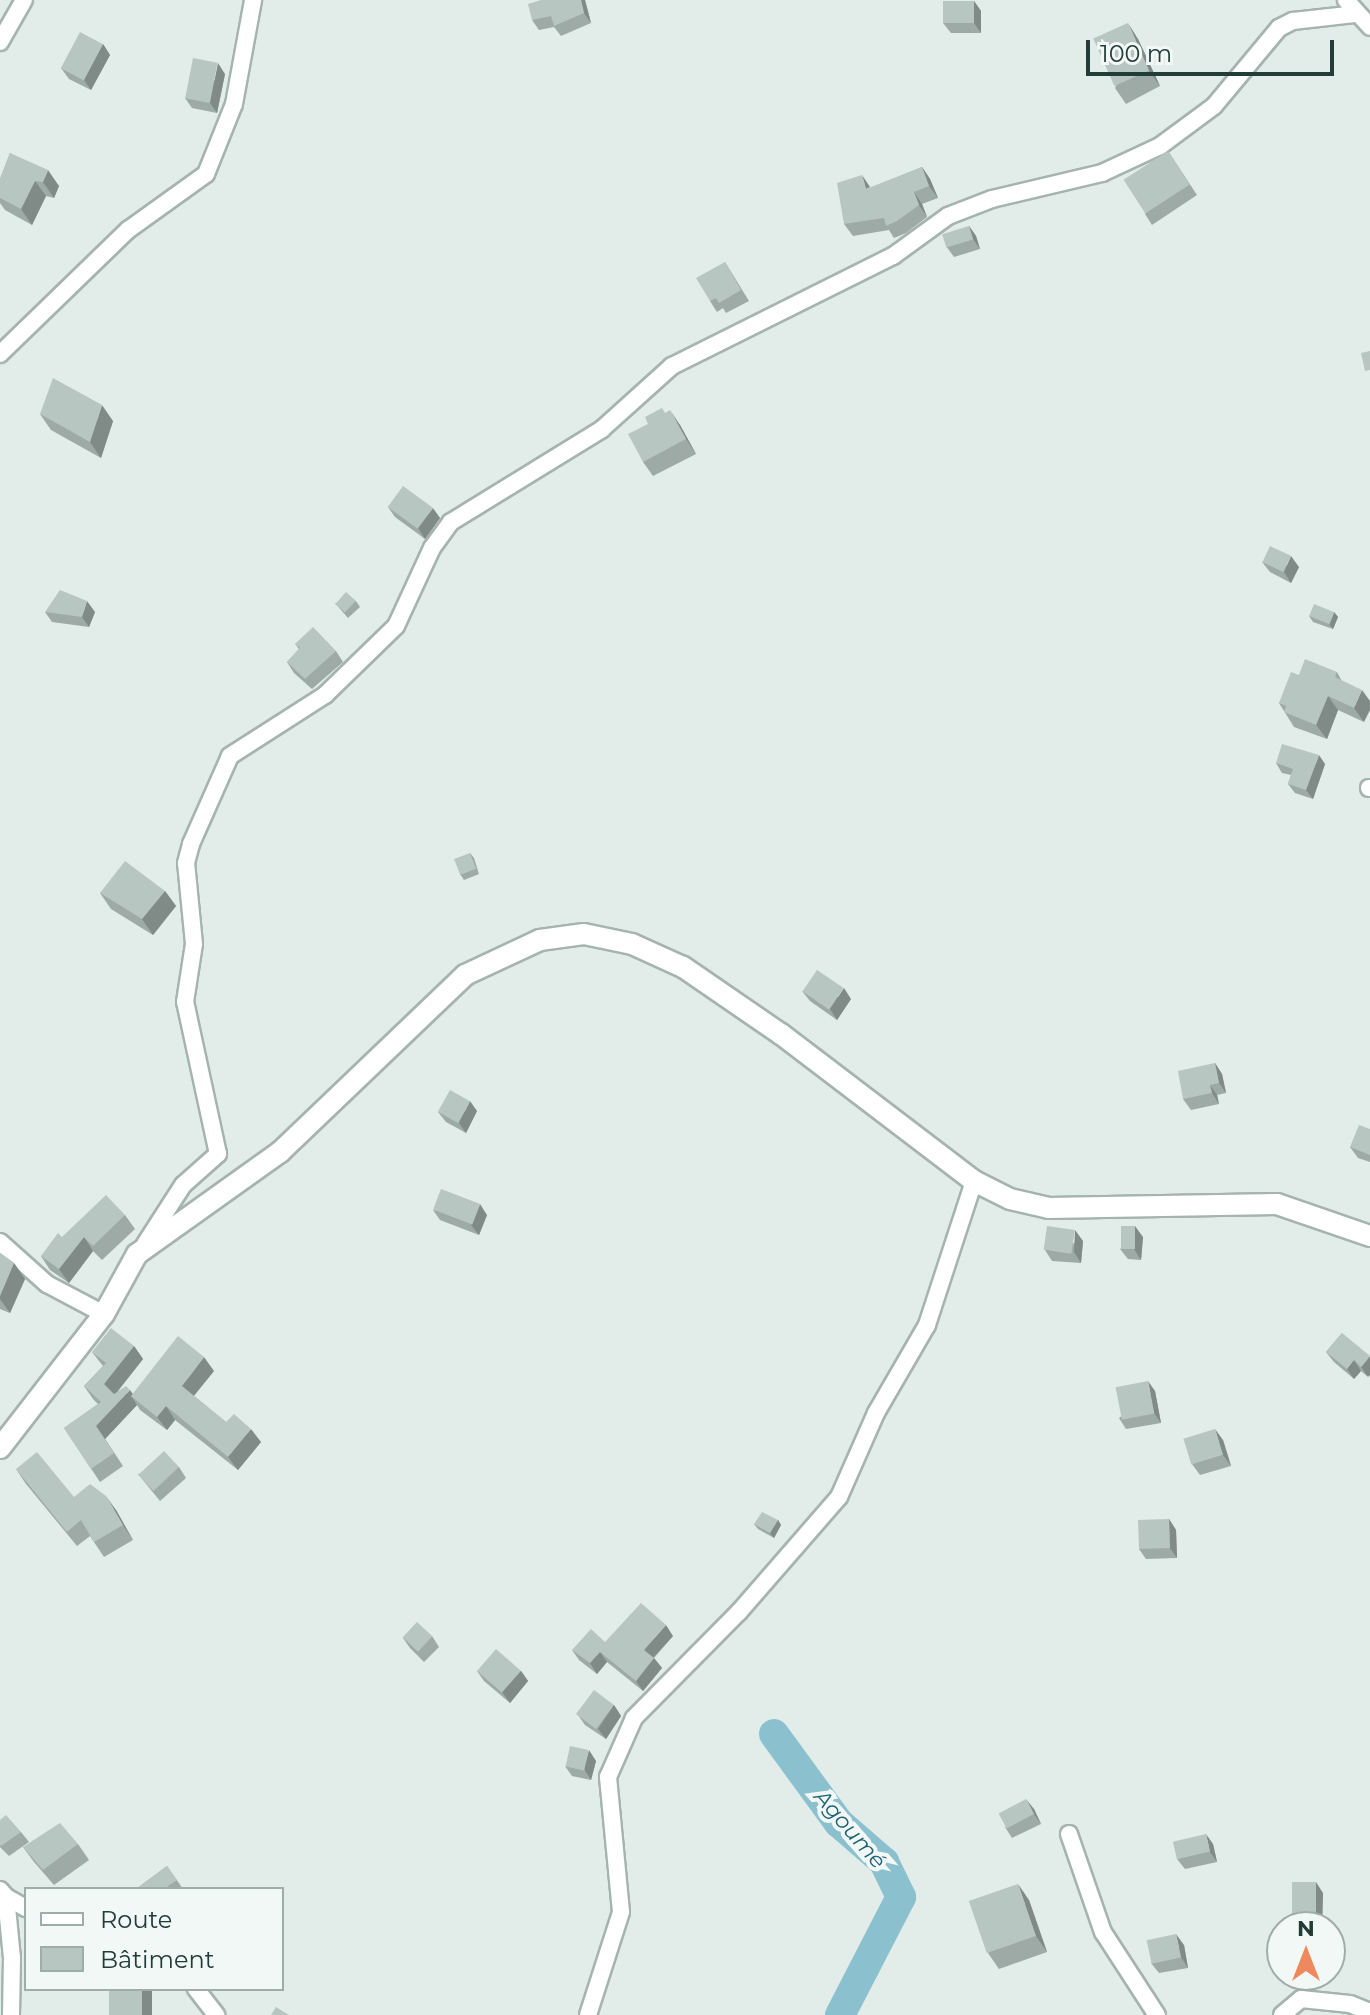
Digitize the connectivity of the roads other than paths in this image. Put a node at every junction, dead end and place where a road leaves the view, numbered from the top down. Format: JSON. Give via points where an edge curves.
{"nodes":[{"id":1,"x":24,"y":0,"type":"edge"},
{"id":2,"x":253,"y":0,"type":"edge"},
{"id":3,"x":1350,"y":7,"type":"edge"},
{"id":4,"x":1370,"y":27,"type":"edge"},
{"id":5,"x":0,"y":42,"type":"edge"},
{"id":6,"x":0,"y":354,"type":"edge"},
{"id":7,"x":974,"y":1181,"type":"junction"},
{"id":8,"x":1370,"y":1236,"type":"edge"},
{"id":9,"x":0,"y":1242,"type":"edge"},
{"id":10,"x":137,"y":1254,"type":"junction"},
{"id":11,"x":104,"y":1314,"type":"junction"},
{"id":12,"x":0,"y":1448,"type":"edge"},
{"id":13,"x":1069,"y":1834,"type":"dead end"},
{"id":14,"x":3,"y":1893,"type":"edge"},
{"id":15,"x":24,"y":1907,"type":"edge"},
{"id":16,"x":198,"y":1991,"type":"edge"},
{"id":17,"x":1370,"y":2012,"type":"edge"},
{"id":18,"x":11,"y":2015,"type":"edge"},
{"id":19,"x":216,"y":2015,"type":"edge"},
{"id":20,"x":588,"y":2015,"type":"edge"},
{"id":21,"x":1157,"y":2015,"type":"edge"},
{"id":22,"x":1282,"y":2015,"type":"edge"}],
"edges":[{"from":1,"to":5,"type":"street"},
{"from":2,"to":6,"type":"street","via":[[234,104],[206,174],[128,230]]},
{"from":3,"to":4,"type":"street"},
{"from":3,"to":10,"type":"street","via":[[1279,28],[1214,106],[1160,146],[1102,173],[992,199],[948,216],[893,256],[672,366],[602,429],[451,522],[432,548],[396,626],[325,695],[230,756],[191,844],[186,863],[194,944],[185,1002],[218,1154],[183,1185]]},
{"from":7,"to":8,"type":"street","via":[[1010,1199],[1048,1208],[1277,1204]]},
{"from":7,"to":10,"type":"street","via":[[781,1034],[683,967],[632,944],[584,934],[540,940],[465,975],[280,1152]]},
{"from":7,"to":20,"type":"street","via":[[927,1325],[876,1413],[839,1497],[739,1612],[634,1718],[608,1777],[621,1912]]},
{"from":9,"to":11,"type":"street","via":[[47,1284]]},
{"from":10,"to":11,"type":"street"},
{"from":11,"to":12,"type":"street"},
{"from":13,"to":21,"type":"street","via":[[1103,1932]]},
{"from":14,"to":15,"type":"street"},
{"from":14,"to":18,"type":"street"},
{"from":16,"to":19,"type":"street"},
{"from":17,"to":22,"type":"street","via":[[1301,1999]]}]}
